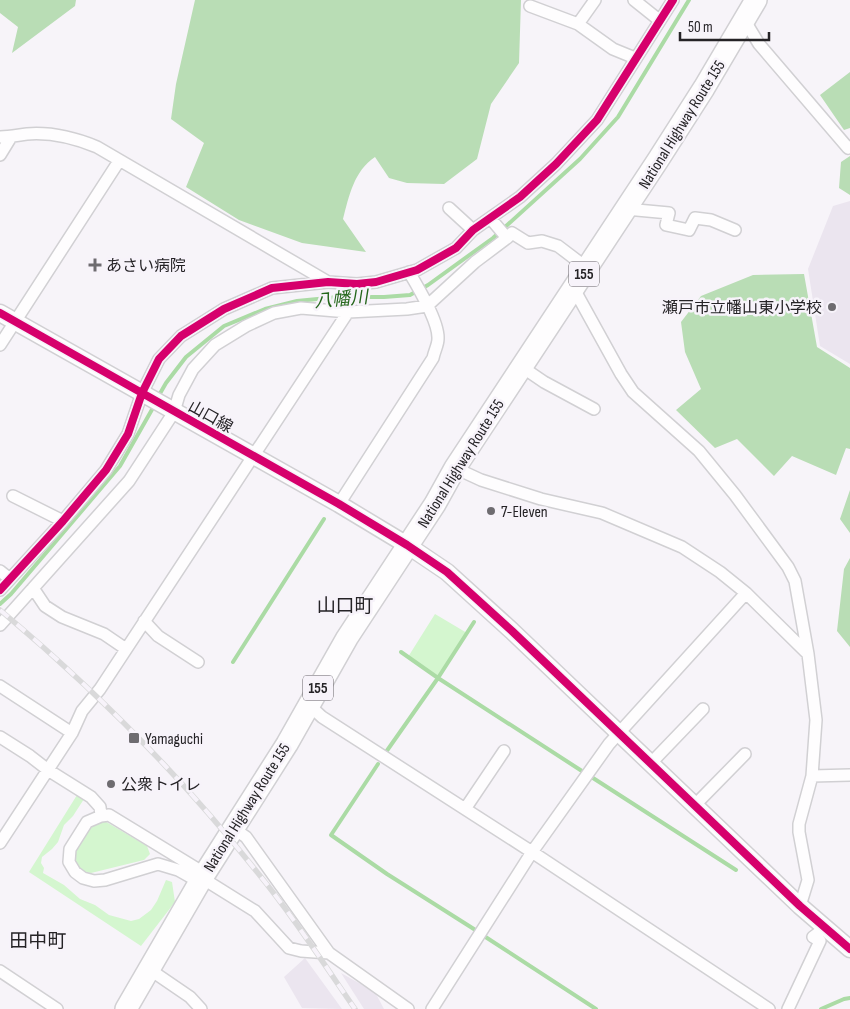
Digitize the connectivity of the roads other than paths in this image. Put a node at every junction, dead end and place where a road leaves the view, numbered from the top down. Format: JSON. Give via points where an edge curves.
{"nodes":[{"id":1,"x":595,"y":0,"type":"edge"},
{"id":2,"x":634,"y":0,"type":"edge"},
{"id":3,"x":673,"y":0,"type":"edge"},
{"id":4,"x":756,"y":0,"type":"edge"},
{"id":5,"x":530,"y":6,"type":"dead end"},
{"id":6,"x":659,"y":20,"type":"junction"},
{"id":7,"x":744,"y":22,"type":"junction"},
{"id":8,"x":578,"y":24,"type":"junction"},
{"id":9,"x":634,"y":58,"type":"junction"},
{"id":10,"x":6,"y":137,"type":"edge"},
{"id":11,"x":850,"y":147,"type":"edge"},
{"id":12,"x":0,"y":156,"type":"edge"},
{"id":13,"x":119,"y":161,"type":"junction"},
{"id":14,"x":450,"y":208,"type":"dead end"},
{"id":15,"x":626,"y":209,"type":"junction"},
{"id":16,"x":492,"y":221,"type":"junction"},
{"id":17,"x":473,"y":230,"type":"junction"},
{"id":18,"x":735,"y":230,"type":"dead end"},
{"id":19,"x":506,"y":237,"type":"junction"},
{"id":20,"x":588,"y":268,"type":"junction"},
{"id":21,"x":412,"y":277,"type":"junction"},
{"id":22,"x":328,"y":282,"type":"junction"},
{"id":23,"x":574,"y":289,"type":"junction"},
{"id":24,"x":425,"y":301,"type":"junction"},
{"id":25,"x":0,"y":312,"type":"edge"},
{"id":26,"x":348,"y":312,"type":"junction"},
{"id":27,"x":16,"y":322,"type":"junction"},
{"id":28,"x":0,"y":345,"type":"edge"},
{"id":29,"x":522,"y":367,"type":"junction"},
{"id":30,"x":145,"y":394,"type":"junction"},
{"id":31,"x":170,"y":409,"type":"junction"},
{"id":32,"x":594,"y":409,"type":"dead end"},
{"id":33,"x":252,"y":455,"type":"junction"},
{"id":34,"x":456,"y":468,"type":"junction"},
{"id":35,"x":12,"y":496,"type":"dead end"},
{"id":36,"x":339,"y":504,"type":"junction"},
{"id":37,"x":63,"y":521,"type":"junction"},
{"id":38,"x":407,"y":545,"type":"junction"},
{"id":39,"x":0,"y":571,"type":"edge"},
{"id":40,"x":10,"y":579,"type":"junction"},
{"id":41,"x":33,"y":588,"type":"junction"},
{"id":42,"x":0,"y":590,"type":"edge"},
{"id":43,"x":746,"y":593,"type":"junction"},
{"id":44,"x":144,"y":621,"type":"junction"},
{"id":45,"x":0,"y":626,"type":"edge"},
{"id":46,"x":126,"y":649,"type":"junction"},
{"id":47,"x":808,"y":654,"type":"junction"},
{"id":48,"x":198,"y":662,"type":"dead end"},
{"id":49,"x":0,"y":686,"type":"edge"},
{"id":50,"x":308,"y":704,"type":"junction"},
{"id":51,"x":703,"y":709,"type":"dead end"},
{"id":52,"x":72,"y":733,"type":"junction"},
{"id":53,"x":620,"y":733,"type":"junction"},
{"id":54,"x":0,"y":737,"type":"edge"},
{"id":55,"x":504,"y":752,"type":"dead end"},
{"id":56,"x":745,"y":754,"type":"dead end"},
{"id":57,"x":651,"y":763,"type":"junction"},
{"id":58,"x":48,"y":770,"type":"junction"},
{"id":59,"x":850,"y":775,"type":"edge"},
{"id":60,"x":812,"y":776,"type":"junction"},
{"id":61,"x":694,"y":806,"type":"junction"},
{"id":62,"x":465,"y":809,"type":"junction"},
{"id":63,"x":100,"y":816,"type":"junction"},
{"id":64,"x":233,"y":828,"type":"junction"},
{"id":65,"x":0,"y":843,"type":"edge"},
{"id":66,"x":532,"y":852,"type":"junction"},
{"id":67,"x":202,"y":878,"type":"junction"},
{"id":68,"x":800,"y":906,"type":"junction"},
{"id":69,"x":825,"y":928,"type":"junction"},
{"id":70,"x":850,"y":949,"type":"edge"},
{"id":71,"x":329,"y":954,"type":"junction"},
{"id":72,"x":149,"y":969,"type":"junction"},
{"id":73,"x":0,"y":971,"type":"edge"},
{"id":74,"x":57,"y":1009,"type":"edge"},
{"id":75,"x":126,"y":1009,"type":"edge"},
{"id":76,"x":201,"y":1009,"type":"edge"},
{"id":77,"x":408,"y":1009,"type":"edge"},
{"id":78,"x":432,"y":1009,"type":"edge"},
{"id":79,"x":769,"y":1009,"type":"edge"},
{"id":80,"x":788,"y":1009,"type":"edge"}],
"edges":[{"from":1,"to":8,"type":"street"},
{"from":2,"to":6,"type":"street"},
{"from":3,"to":6,"type":"street"},
{"from":4,"to":7,"type":"highway","name":"National Highway Route 155","number":"155"},
{"from":5,"to":8,"type":"street"},
{"from":6,"to":9,"type":"street"},
{"from":7,"to":11,"type":"street","via":[[759,44]]},
{"from":7,"to":15,"type":"highway","name":"National Highway Route 155","number":"155"},
{"from":8,"to":9,"type":"street","via":[[613,49]]},
{"from":9,"to":16,"type":"street","via":[[597,120],[542,178]]},
{"from":10,"to":12,"type":"street"},
{"from":10,"to":13,"type":"street","via":[[28,134],[77,139]]},
{"from":13,"to":22,"type":"street"},
{"from":13,"to":27,"type":"street"},
{"from":14,"to":17,"type":"street"},
{"from":15,"to":18,"type":"street","via":[[669,213],[666,225],[689,230],[694,218],[711,220]]},
{"from":15,"to":20,"type":"highway","name":"National Highway Route 155","number":"155"},
{"from":16,"to":17,"type":"street"},
{"from":16,"to":19,"type":"street"},
{"from":17,"to":21,"type":"street","via":[[456,248],[417,270]]},
{"from":19,"to":20,"type":"street","via":[[512,232],[528,243],[542,241],[558,246]]},
{"from":19,"to":24,"type":"street"},
{"from":20,"to":23,"type":"highway","name":"National Highway Route 155","number":"155"},
{"from":21,"to":22,"type":"street","via":[[357,284]]},
{"from":21,"to":24,"type":"street"},
{"from":22,"to":30,"type":"street","via":[[272,288],[224,310],[181,336],[159,359]]},
{"from":23,"to":29,"type":"highway","name":"National Highway Route 155","number":"155"},
{"from":23,"to":47,"type":"street","via":[[633,392],[699,451],[788,567],[795,581]]},
{"from":24,"to":26,"type":"street","via":[[407,309]]},
{"from":24,"to":36,"type":"street","via":[[438,339],[432,358]]},
{"from":25,"to":27,"type":"street","name":"山口線"},
{"from":26,"to":31,"type":"street","via":[[301,308],[274,313],[246,326],[215,345],[193,369]]},
{"from":26,"to":33,"type":"street"},
{"from":27,"to":28,"type":"street"},
{"from":27,"to":30,"type":"street","name":"山口線"},
{"from":29,"to":32,"type":"street"},
{"from":29,"to":34,"type":"highway","name":"National Highway Route 155","number":"155"},
{"from":30,"to":31,"type":"street","name":"山口線"},
{"from":30,"to":37,"type":"street","via":[[128,434],[106,470]]},
{"from":31,"to":33,"type":"street","name":"山口線"},
{"from":31,"to":41,"type":"street","via":[[129,482]]},
{"from":33,"to":36,"type":"street","name":"山口線"},
{"from":33,"to":44,"type":"street"},
{"from":34,"to":38,"type":"highway","name":"National Highway Route 155","number":"155"},
{"from":34,"to":43,"type":"street","via":[[481,480],[541,499],[602,513],[673,543],[720,572]]},
{"from":35,"to":37,"type":"street"},
{"from":36,"to":38,"type":"street","name":"山口線"},
{"from":37,"to":40,"type":"street"},
{"from":38,"to":50,"type":"highway","name":"National Highway Route 155","number":"155"},
{"from":38,"to":53,"type":"street","name":"山口線","via":[[448,572]]},
{"from":39,"to":40,"type":"street"},
{"from":40,"to":42,"type":"street"},
{"from":41,"to":45,"type":"street"},
{"from":41,"to":46,"type":"street","via":[[45,606],[62,617],[104,634]]},
{"from":43,"to":47,"type":"street"},
{"from":43,"to":53,"type":"street"},
{"from":44,"to":46,"type":"street"},
{"from":44,"to":48,"type":"street","via":[[158,636]]},
{"from":46,"to":52,"type":"street","via":[[82,711]]},
{"from":47,"to":60,"type":"street","via":[[816,720]]},
{"from":49,"to":52,"type":"street"},
{"from":50,"to":62,"type":"street"},
{"from":50,"to":64,"type":"highway","name":"National Highway Route 155","number":"155","via":[[287,744]]},
{"from":51,"to":57,"type":"street"},
{"from":52,"to":58,"type":"street"},
{"from":53,"to":57,"type":"street","name":"山口線"},
{"from":53,"to":66,"type":"street"},
{"from":54,"to":58,"type":"street"},
{"from":55,"to":62,"type":"street"},
{"from":56,"to":61,"type":"street"},
{"from":57,"to":61,"type":"street","name":"山口線"},
{"from":58,"to":63,"type":"street","via":[[91,796],[100,807]]},
{"from":58,"to":65,"type":"street"},
{"from":59,"to":60,"type":"street"},
{"from":60,"to":68,"type":"street","via":[[799,824],[808,880]]},
{"from":61,"to":68,"type":"street","name":"山口線"},
{"from":62,"to":66,"type":"street"},
{"from":63,"to":67,"type":"street","via":[[121,822],[199,870]]},
{"from":63,"to":67,"type":"street","via":[[87,822],[70,849],[69,862],[83,878],[105,880],[158,864],[194,879]]},
{"from":64,"to":67,"type":"highway","name":"National Highway Route 155","number":"155"},
{"from":64,"to":71,"type":"street","via":[[246,837]]},
{"from":66,"to":78,"type":"street"},
{"from":66,"to":79,"type":"street"},
{"from":67,"to":71,"type":"street","via":[[255,911],[289,948]]},
{"from":67,"to":72,"type":"highway","name":"National Highway Route 155","number":"155"},
{"from":68,"to":69,"type":"street","name":"山口線"},
{"from":69,"to":70,"type":"street","name":"山口線"},
{"from":69,"to":80,"type":"street","via":[[813,936],[820,941]]},
{"from":71,"to":77,"type":"street"},
{"from":72,"to":75,"type":"highway","name":"National Highway Route 155","number":"155"},
{"from":72,"to":76,"type":"street","via":[[190,997]]},
{"from":73,"to":74,"type":"street"}]}
